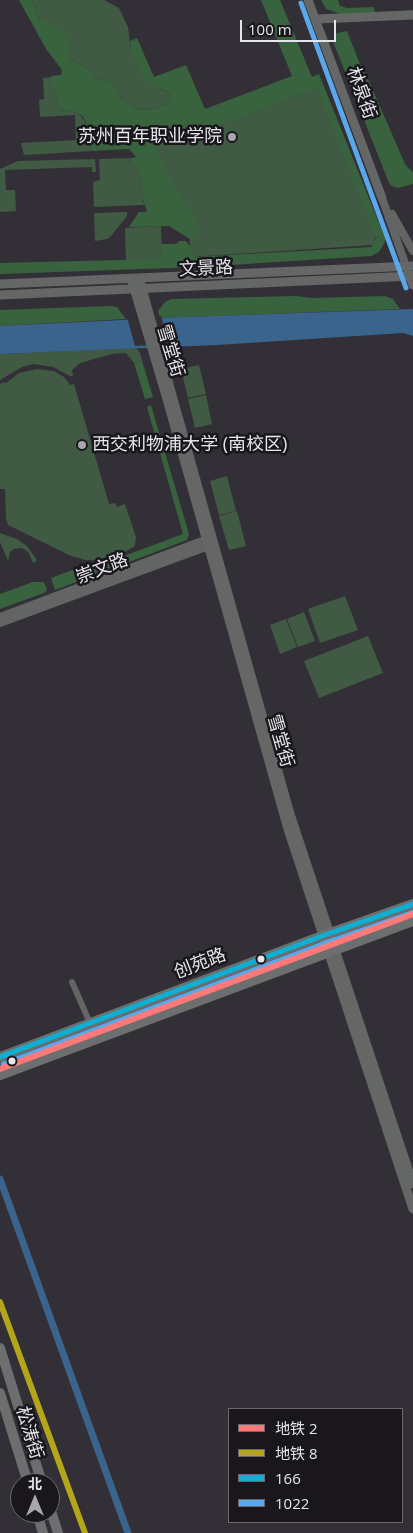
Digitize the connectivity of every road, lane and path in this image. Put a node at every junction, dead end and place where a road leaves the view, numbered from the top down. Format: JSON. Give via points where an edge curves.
{"nodes":[{"id":1,"x":308,"y":0,"type":"edge"},
{"id":2,"x":413,"y":16,"type":"edge"},
{"id":3,"x":316,"y":19,"type":"junction"},
{"id":4,"x":382,"y":198,"type":"junction"},
{"id":5,"x":413,"y":252,"type":"edge"},
{"id":6,"x":409,"y":266,"type":"edge"},
{"id":7,"x":135,"y":278,"type":"junction"},
{"id":8,"x":412,"y":279,"type":"edge"},
{"id":9,"x":0,"y":284,"type":"edge"},
{"id":10,"x":138,"y":289,"type":"junction"},
{"id":11,"x":0,"y":295,"type":"edge"},
{"id":12,"x":210,"y":541,"type":"junction"},
{"id":13,"x":0,"y":617,"type":"edge"},
{"id":14,"x":0,"y":624,"type":"edge"},
{"id":15,"x":413,"y":904,"type":"edge"},
{"id":16,"x":413,"y":921,"type":"edge"},
{"id":17,"x":326,"y":934,"type":"junction"},
{"id":18,"x":332,"y":951,"type":"junction"},
{"id":19,"x":72,"y":982,"type":"dead end"},
{"id":20,"x":90,"y":1023,"type":"junction"},
{"id":21,"x":0,"y":1057,"type":"edge"},
{"id":22,"x":0,"y":1075,"type":"edge"},
{"id":23,"x":413,"y":1184,"type":"edge"},
{"id":24,"x":413,"y":1209,"type":"edge"},
{"id":25,"x":0,"y":1348,"type":"edge"},
{"id":26,"x":0,"y":1393,"type":"edge"},
{"id":27,"x":25,"y":1473,"type":"edge"},
{"id":28,"x":39,"y":1473,"type":"edge"}],
"edges":[{"from":1,"to":3,"type":"main road","name":"林泉街"},
{"from":2,"to":3,"type":"main road"},
{"from":3,"to":4,"type":"main road","name":"林泉街"},
{"from":4,"to":5,"type":"street","name":"林泉街"},
{"from":4,"to":6,"type":"street","name":"林泉街"},
{"from":6,"to":7,"type":"main road","name":"文景路"},
{"from":6,"to":8,"type":"main road","name":"林泉街"},
{"from":7,"to":9,"type":"main road","name":"文景路"},
{"from":7,"to":10,"type":"main road","name":"雪堂街"},
{"from":8,"to":10,"type":"main road","name":"文景路"},
{"from":10,"to":11,"type":"main road","name":"文景路"},
{"from":10,"to":12,"type":"main road","name":"雪堂街"},
{"from":12,"to":13,"type":"street","name":"崇文路"},
{"from":12,"to":14,"type":"street","name":"崇文路"},
{"from":12,"to":17,"type":"main road","name":"雪堂街"},
{"from":15,"to":17,"type":"main road","name":"创苑路"},
{"from":16,"to":18,"type":"main road","name":"创苑路"},
{"from":17,"to":18,"type":"main road","name":"雪堂街"},
{"from":17,"to":20,"type":"main road","name":"创苑路"},
{"from":18,"to":22,"type":"main road","name":"创苑路"},
{"from":18,"to":23,"type":"main road","name":"雪堂街"},
{"from":18,"to":24,"type":"main road","name":"雪堂街"},
{"from":19,"to":20,"type":"street"},
{"from":20,"to":21,"type":"main road","name":"创苑路"},
{"from":25,"to":28,"type":"main road","name":"松涛街"},
{"from":26,"to":27,"type":"main road","name":"松涛街"}]}
